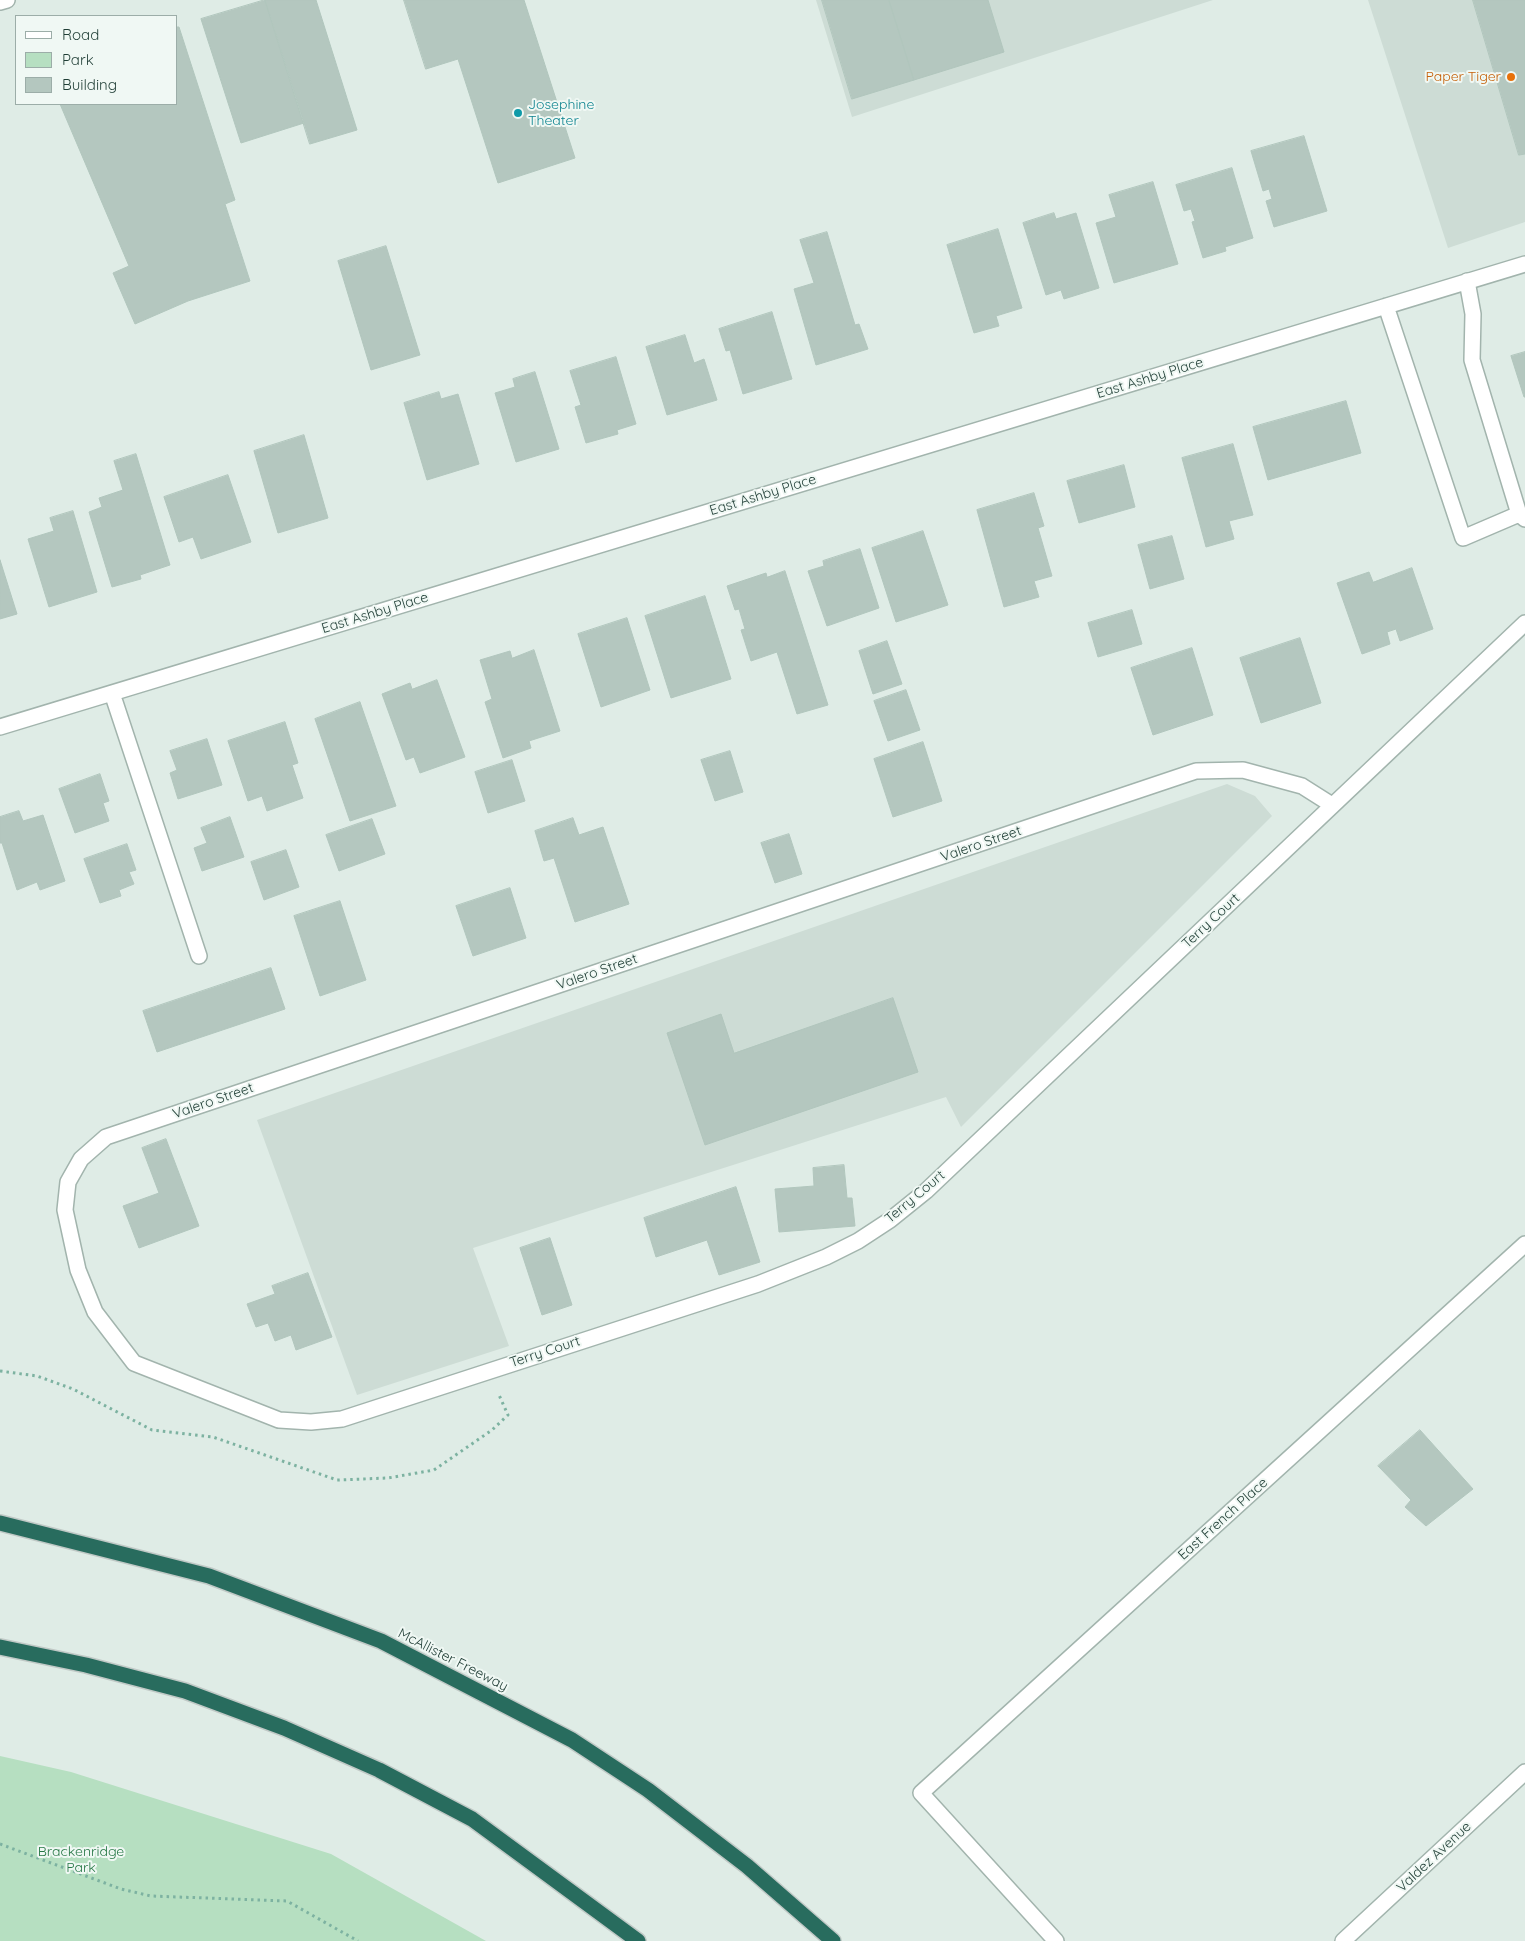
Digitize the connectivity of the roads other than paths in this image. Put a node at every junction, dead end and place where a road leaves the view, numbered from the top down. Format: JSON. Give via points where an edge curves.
{"nodes":[{"id":1,"x":7,"y":0,"type":"edge"},
{"id":2,"x":0,"y":2,"type":"edge"},
{"id":3,"x":1525,"y":264,"type":"edge"},
{"id":4,"x":1467,"y":281,"type":"junction"},
{"id":5,"x":1386,"y":306,"type":"junction"},
{"id":6,"x":1522,"y":516,"type":"edge"},
{"id":7,"x":1525,"y":623,"type":"edge"},
{"id":8,"x":112,"y":693,"type":"junction"},
{"id":9,"x":0,"y":727,"type":"edge"},
{"id":10,"x":1332,"y":805,"type":"junction"},
{"id":11,"x":199,"y":956,"type":"dead end"},
{"id":12,"x":1525,"y":1244,"type":"edge"},
{"id":13,"x":134,"y":1362,"type":"joint"},
{"id":14,"x":0,"y":1523,"type":"edge"},
{"id":15,"x":0,"y":1647,"type":"edge"},
{"id":16,"x":1525,"y":1772,"type":"edge"},
{"id":17,"x":638,"y":1941,"type":"edge"},
{"id":18,"x":833,"y":1941,"type":"edge"},
{"id":19,"x":1056,"y":1941,"type":"edge"},
{"id":20,"x":1342,"y":1941,"type":"edge"}],
"edges":[{"from":1,"to":2,"type":"street"},
{"from":3,"to":4,"type":"street","name":"East Ashby Place"},
{"from":4,"to":5,"type":"street","name":"East Ashby Place"},
{"from":4,"to":6,"type":"street","via":[[1473,314],[1472,360]]},
{"from":5,"to":6,"type":"street","via":[[1463,538]]},
{"from":5,"to":8,"type":"street","name":"East Ashby Place"},
{"from":7,"to":10,"type":"street","name":"Terry Court"},
{"from":8,"to":9,"type":"street","name":"East Ashby Place"},
{"from":8,"to":11,"type":"street"},
{"from":10,"to":13,"type":"street","name":"Terry Court","via":[[926,1191],[890,1220],[826,1257],[758,1284],[342,1419],[311,1422],[279,1420]]},
{"from":10,"to":13,"type":"street","name":"Valero Street","via":[[1302,786],[1243,770],[1196,771],[106,1137],[81,1159],[68,1182],[65,1210],[78,1270],[95,1312]]},
{"from":12,"to":19,"type":"street","name":"East French Place","via":[[921,1793]]},
{"from":14,"to":18,"type":"highway","name":"McAllister Freeway","via":[[209,1576],[381,1641],[572,1740],[648,1790],[747,1866]]},
{"from":15,"to":17,"type":"highway","via":[[185,1691],[284,1728],[379,1770],[472,1820]]},
{"from":16,"to":20,"type":"street","name":"Valdez Avenue"}]}
